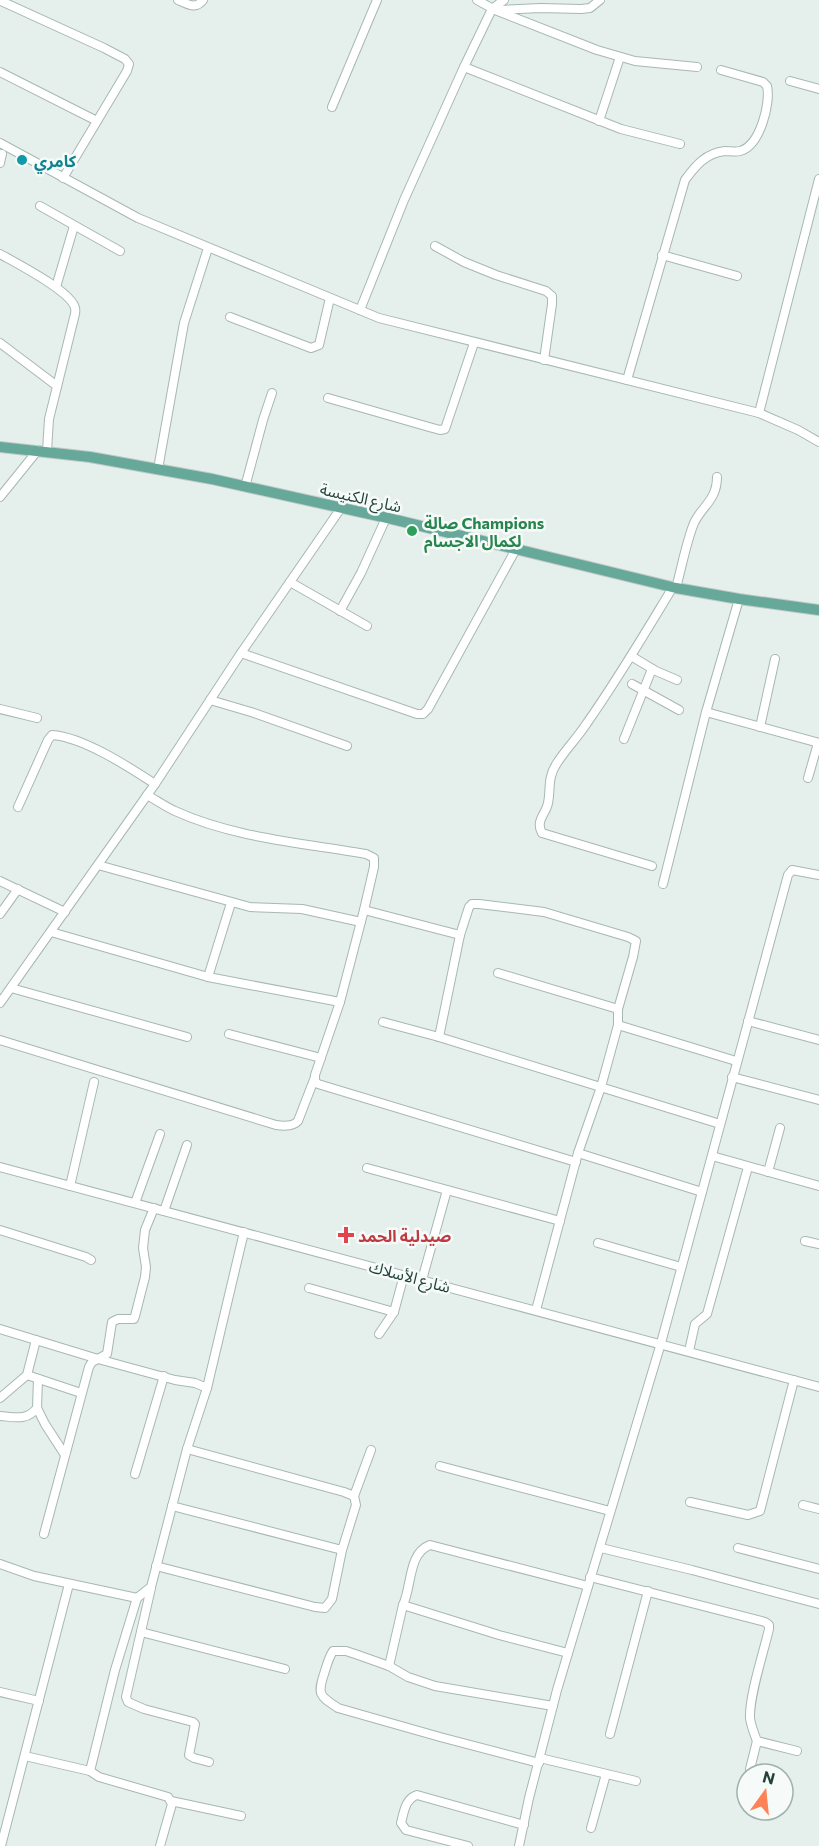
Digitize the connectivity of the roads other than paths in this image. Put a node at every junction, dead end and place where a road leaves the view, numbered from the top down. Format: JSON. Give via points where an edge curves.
{"nodes":[{"id":1,"x":178,"y":0,"type":"edge"},
{"id":2,"x":203,"y":0,"type":"edge"},
{"id":3,"x":377,"y":0,"type":"edge"},
{"id":4,"x":477,"y":0,"type":"edge"},
{"id":5,"x":504,"y":0,"type":"edge"},
{"id":6,"x":600,"y":0,"type":"edge"},
{"id":7,"x":1,"y":1,"type":"edge"},
{"id":8,"x":494,"y":10,"type":"junction"},
{"id":9,"x":620,"y":57,"type":"junction"},
{"id":10,"x":464,"y":67,"type":"junction"},
{"id":11,"x":697,"y":68,"type":"dead end"},
{"id":12,"x":721,"y":70,"type":"dead end"},
{"id":13,"x":0,"y":72,"type":"edge"},
{"id":14,"x":790,"y":81,"type":"dead end"},
{"id":15,"x":819,"y":89,"type":"edge"},
{"id":16,"x":332,"y":107,"type":"dead end"},
{"id":17,"x":97,"y":121,"type":"junction"},
{"id":18,"x":599,"y":121,"type":"junction"},
{"id":19,"x":0,"y":143,"type":"edge"},
{"id":20,"x":680,"y":144,"type":"dead end"},
{"id":21,"x":63,"y":178,"type":"junction"},
{"id":22,"x":819,"y":179,"type":"edge"},
{"id":23,"x":40,"y":206,"type":"dead end"},
{"id":24,"x":74,"y":226,"type":"junction"},
{"id":25,"x":435,"y":246,"type":"dead end"},
{"id":26,"x":208,"y":248,"type":"junction"},
{"id":27,"x":120,"y":251,"type":"dead end"},
{"id":28,"x":0,"y":254,"type":"edge"},
{"id":29,"x":662,"y":255,"type":"junction"},
{"id":30,"x":737,"y":276,"type":"dead end"},
{"id":31,"x":56,"y":287,"type":"junction"},
{"id":32,"x":330,"y":297,"type":"junction"},
{"id":33,"x":360,"y":310,"type":"junction"},
{"id":34,"x":230,"y":317,"type":"dead end"},
{"id":35,"x":0,"y":343,"type":"edge"},
{"id":36,"x":474,"y":343,"type":"junction"},
{"id":37,"x":544,"y":360,"type":"junction"},
{"id":38,"x":627,"y":381,"type":"junction"},
{"id":39,"x":57,"y":387,"type":"junction"},
{"id":40,"x":272,"y":393,"type":"dead end"},
{"id":41,"x":328,"y":398,"type":"dead end"},
{"id":42,"x":759,"y":413,"type":"junction"},
{"id":43,"x":819,"y":442,"type":"edge"},
{"id":44,"x":0,"y":447,"type":"edge"},
{"id":45,"x":43,"y":451,"type":"junction"},
{"id":46,"x":158,"y":470,"type":"junction"},
{"id":47,"x":717,"y":477,"type":"dead end"},
{"id":48,"x":244,"y":487,"type":"junction"},
{"id":49,"x":0,"y":497,"type":"edge"},
{"id":50,"x":341,"y":508,"type":"junction"},
{"id":51,"x":386,"y":518,"type":"junction"},
{"id":52,"x":516,"y":549,"type":"junction"},
{"id":53,"x":290,"y":582,"type":"junction"},
{"id":54,"x":675,"y":587,"type":"junction"},
{"id":55,"x":739,"y":599,"type":"junction"},
{"id":56,"x":819,"y":610,"type":"edge"},
{"id":57,"x":340,"y":611,"type":"junction"},
{"id":58,"x":367,"y":626,"type":"dead end"},
{"id":59,"x":241,"y":653,"type":"junction"},
{"id":60,"x":631,"y":656,"type":"junction"},
{"id":61,"x":776,"y":659,"type":"dead end"},
{"id":62,"x":652,"y":669,"type":"junction"},
{"id":63,"x":677,"y":680,"type":"dead end"},
{"id":64,"x":632,"y":684,"type":"dead end"},
{"id":65,"x":644,"y":691,"type":"junction"},
{"id":66,"x":210,"y":700,"type":"junction"},
{"id":67,"x":0,"y":709,"type":"edge"},
{"id":68,"x":679,"y":710,"type":"dead end"},
{"id":69,"x":706,"y":712,"type":"junction"},
{"id":70,"x":37,"y":718,"type":"dead end"},
{"id":71,"x":760,"y":727,"type":"junction"},
{"id":72,"x":624,"y":739,"type":"dead end"},
{"id":73,"x":818,"y":743,"type":"edge"},
{"id":74,"x":348,"y":746,"type":"dead end"},
{"id":75,"x":808,"y":778,"type":"dead end"},
{"id":76,"x":155,"y":784,"type":"junction"},
{"id":77,"x":147,"y":795,"type":"junction"},
{"id":78,"x":18,"y":807,"type":"dead end"},
{"id":79,"x":98,"y":865,"type":"junction"},
{"id":80,"x":652,"y":866,"type":"dead end"},
{"id":81,"x":819,"y":875,"type":"edge"},
{"id":82,"x":0,"y":881,"type":"edge"},
{"id":83,"x":663,"y":885,"type":"dead end"},
{"id":84,"x":18,"y":889,"type":"junction"},
{"id":85,"x":231,"y":903,"type":"junction"},
{"id":86,"x":364,"y":910,"type":"junction"},
{"id":87,"x":65,"y":912,"type":"junction"},
{"id":88,"x":0,"y":914,"type":"edge"},
{"id":89,"x":362,"y":922,"type":"junction"},
{"id":90,"x":51,"y":932,"type":"junction"},
{"id":91,"x":460,"y":935,"type":"junction"},
{"id":92,"x":498,"y":973,"type":"dead end"},
{"id":93,"x":208,"y":977,"type":"junction"},
{"id":94,"x":11,"y":988,"type":"junction"},
{"id":95,"x":340,"y":1002,"type":"junction"},
{"id":96,"x":0,"y":1003,"type":"edge"},
{"id":97,"x":618,"y":1009,"type":"junction"},
{"id":98,"x":748,"y":1021,"type":"junction"},
{"id":99,"x":383,"y":1022,"type":"dead end"},
{"id":100,"x":618,"y":1025,"type":"junction"},
{"id":101,"x":229,"y":1034,"type":"dead end"},
{"id":102,"x":187,"y":1037,"type":"dead end"},
{"id":103,"x":439,"y":1037,"type":"junction"},
{"id":104,"x":0,"y":1040,"type":"edge"},
{"id":105,"x":819,"y":1040,"type":"edge"},
{"id":106,"x":321,"y":1058,"type":"junction"},
{"id":107,"x":736,"y":1061,"type":"junction"},
{"id":108,"x":315,"y":1075,"type":"junction"},
{"id":109,"x":732,"y":1077,"type":"junction"},
{"id":110,"x":94,"y":1082,"type":"dead end"},
{"id":111,"x":601,"y":1087,"type":"junction"},
{"id":112,"x":819,"y":1100,"type":"edge"},
{"id":113,"x":720,"y":1124,"type":"junction"},
{"id":114,"x":780,"y":1128,"type":"dead end"},
{"id":115,"x":160,"y":1134,"type":"dead end"},
{"id":116,"x":187,"y":1145,"type":"dead end"},
{"id":117,"x":712,"y":1156,"type":"junction"},
{"id":118,"x":577,"y":1157,"type":"junction"},
{"id":119,"x":0,"y":1167,"type":"edge"},
{"id":120,"x":748,"y":1167,"type":"junction"},
{"id":121,"x":368,"y":1168,"type":"dead end"},
{"id":122,"x":768,"y":1172,"type":"junction"},
{"id":123,"x":70,"y":1186,"type":"junction"},
{"id":124,"x":819,"y":1186,"type":"edge"},
{"id":125,"x":447,"y":1190,"type":"junction"},
{"id":126,"x":702,"y":1192,"type":"junction"},
{"id":127,"x":135,"y":1203,"type":"junction"},
{"id":128,"x":154,"y":1208,"type":"junction"},
{"id":129,"x":164,"y":1211,"type":"junction"},
{"id":130,"x":560,"y":1221,"type":"junction"},
{"id":131,"x":0,"y":1230,"type":"edge"},
{"id":132,"x":244,"y":1232,"type":"junction"},
{"id":133,"x":805,"y":1241,"type":"dead end"},
{"id":134,"x":598,"y":1243,"type":"dead end"},
{"id":135,"x":819,"y":1244,"type":"edge"},
{"id":136,"x":91,"y":1260,"type":"dead end"},
{"id":137,"x":681,"y":1267,"type":"junction"},
{"id":138,"x":404,"y":1275,"type":"junction"},
{"id":139,"x":422,"y":1280,"type":"junction"},
{"id":140,"x":309,"y":1288,"type":"dead end"},
{"id":141,"x":536,"y":1310,"type":"junction"},
{"id":142,"x":394,"y":1312,"type":"junction"},
{"id":143,"x":0,"y":1329,"type":"edge"},
{"id":144,"x":379,"y":1334,"type":"dead end"},
{"id":145,"x":36,"y":1340,"type":"junction"},
{"id":146,"x":661,"y":1343,"type":"junction"},
{"id":147,"x":689,"y":1351,"type":"junction"},
{"id":148,"x":98,"y":1359,"type":"junction"},
{"id":149,"x":27,"y":1376,"type":"junction"},
{"id":150,"x":164,"y":1376,"type":"junction"},
{"id":151,"x":38,"y":1379,"type":"junction"},
{"id":152,"x":794,"y":1380,"type":"junction"},
{"id":153,"x":819,"y":1387,"type":"edge"},
{"id":154,"x":207,"y":1389,"type":"junction"},
{"id":155,"x":81,"y":1394,"type":"junction"},
{"id":156,"x":0,"y":1398,"type":"edge"},
{"id":157,"x":37,"y":1408,"type":"junction"},
{"id":158,"x":0,"y":1416,"type":"edge"},
{"id":159,"x":187,"y":1449,"type":"junction"},
{"id":160,"x":371,"y":1450,"type":"dead end"},
{"id":161,"x":65,"y":1455,"type":"junction"},
{"id":162,"x":440,"y":1466,"type":"dead end"},
{"id":163,"x":135,"y":1474,"type":"dead end"},
{"id":164,"x":354,"y":1496,"type":"junction"},
{"id":165,"x":690,"y":1502,"type":"dead end"},
{"id":166,"x":803,"y":1505,"type":"dead end"},
{"id":167,"x":172,"y":1506,"type":"junction"},
{"id":168,"x":819,"y":1509,"type":"edge"},
{"id":169,"x":610,"y":1511,"type":"junction"},
{"id":170,"x":44,"y":1534,"type":"dead end"},
{"id":171,"x":601,"y":1548,"type":"junction"},
{"id":172,"x":738,"y":1548,"type":"dead end"},
{"id":173,"x":342,"y":1550,"type":"junction"},
{"id":174,"x":0,"y":1564,"type":"edge"},
{"id":175,"x":156,"y":1566,"type":"junction"},
{"id":176,"x":819,"y":1569,"type":"edge"},
{"id":177,"x":590,"y":1577,"type":"junction"},
{"id":178,"x":69,"y":1584,"type":"junction"},
{"id":179,"x":588,"y":1586,"type":"junction"},
{"id":180,"x":151,"y":1587,"type":"junction"},
{"id":181,"x":648,"y":1592,"type":"junction"},
{"id":182,"x":137,"y":1598,"type":"junction"},
{"id":183,"x":819,"y":1604,"type":"edge"},
{"id":184,"x":404,"y":1605,"type":"junction"},
{"id":185,"x":141,"y":1632,"type":"junction"},
{"id":186,"x":568,"y":1653,"type":"junction"},
{"id":187,"x":389,"y":1666,"type":"junction"},
{"id":188,"x":285,"y":1669,"type":"dead end"},
{"id":189,"x":0,"y":1692,"type":"edge"},
{"id":190,"x":39,"y":1701,"type":"junction"},
{"id":191,"x":553,"y":1706,"type":"junction"},
{"id":192,"x":610,"y":1734,"type":"dead end"},
{"id":193,"x":757,"y":1741,"type":"junction"},
{"id":194,"x":797,"y":1751,"type":"dead end"},
{"id":195,"x":26,"y":1756,"type":"junction"},
{"id":196,"x":539,"y":1761,"type":"junction"},
{"id":197,"x":209,"y":1762,"type":"dead end"},
{"id":198,"x":752,"y":1762,"type":"edge"},
{"id":199,"x":90,"y":1771,"type":"junction"},
{"id":200,"x":606,"y":1774,"type":"junction"},
{"id":201,"x":636,"y":1781,"type":"dead end"},
{"id":202,"x":171,"y":1801,"type":"junction"},
{"id":203,"x":242,"y":1816,"type":"dead end"},
{"id":204,"x":524,"y":1825,"type":"junction"},
{"id":205,"x":591,"y":1828,"type":"dead end"},
{"id":206,"x":1,"y":1846,"type":"edge"},
{"id":207,"x":160,"y":1846,"type":"edge"},
{"id":208,"x":468,"y":1846,"type":"edge"},
{"id":209,"x":519,"y":1846,"type":"edge"}],
"edges":[{"from":1,"to":2,"type":"street","via":[[191,6]]},
{"from":3,"to":16,"type":"street"},
{"from":4,"to":8,"type":"street"},
{"from":5,"to":8,"type":"street"},
{"from":6,"to":8,"type":"street","via":[[581,9]]},
{"from":7,"to":17,"type":"street","via":[[104,48],[129,64]]},
{"from":8,"to":9,"type":"street"},
{"from":8,"to":10,"type":"street"},
{"from":9,"to":11,"type":"street"},
{"from":9,"to":18,"type":"street"},
{"from":10,"to":18,"type":"street"},
{"from":10,"to":33,"type":"street"},
{"from":12,"to":29,"type":"street","via":[[767,86],[761,128],[740,151],[704,158],[685,180]]},
{"from":13,"to":17,"type":"street"},
{"from":14,"to":15,"type":"street"},
{"from":17,"to":21,"type":"street"},
{"from":18,"to":20,"type":"street"},
{"from":19,"to":21,"type":"street"},
{"from":21,"to":26,"type":"street","via":[[138,218]]},
{"from":22,"to":42,"type":"street"},
{"from":23,"to":24,"type":"street"},
{"from":24,"to":27,"type":"street"},
{"from":24,"to":31,"type":"street"},
{"from":25,"to":37,"type":"street","via":[[552,296]]},
{"from":26,"to":32,"type":"street"},
{"from":26,"to":46,"type":"street","via":[[184,323]]},
{"from":28,"to":31,"type":"street"},
{"from":29,"to":30,"type":"street"},
{"from":29,"to":38,"type":"street"},
{"from":31,"to":39,"type":"street","via":[[69,298],[75,310]]},
{"from":32,"to":33,"type":"street"},
{"from":32,"to":34,"type":"street","via":[[316,347]]},
{"from":33,"to":36,"type":"street"},
{"from":35,"to":39,"type":"street"},
{"from":36,"to":37,"type":"street"},
{"from":36,"to":41,"type":"street","via":[[445,429]]},
{"from":37,"to":38,"type":"street"},
{"from":38,"to":42,"type":"street"},
{"from":39,"to":45,"type":"street"},
{"from":40,"to":48,"type":"street"},
{"from":42,"to":43,"type":"street"},
{"from":44,"to":45,"type":"main road","name":"شارع الكنيسة"},
{"from":45,"to":46,"type":"main road","name":"شارع الكنيسة"},
{"from":45,"to":49,"type":"street"},
{"from":46,"to":48,"type":"main road","name":"شارع الكنيسة"},
{"from":47,"to":54,"type":"street","via":[[711,500],[692,528]]},
{"from":48,"to":50,"type":"main road","name":"شارع الكنيسة"},
{"from":50,"to":51,"type":"main road","name":"شارع الكنيسة"},
{"from":50,"to":53,"type":"street"},
{"from":51,"to":52,"type":"main road","name":"شارع الكنيسة"},
{"from":51,"to":57,"type":"street"},
{"from":52,"to":54,"type":"main road","name":"شارع الكنيسة"},
{"from":52,"to":59,"type":"street","via":[[423,714]]},
{"from":53,"to":57,"type":"street"},
{"from":53,"to":59,"type":"street"},
{"from":54,"to":55,"type":"main road","name":"شارع الكنيسة"},
{"from":54,"to":60,"type":"street"},
{"from":55,"to":56,"type":"main road","name":"شارع الكنيسة"},
{"from":55,"to":69,"type":"street"},
{"from":57,"to":58,"type":"street"},
{"from":59,"to":66,"type":"street"},
{"from":60,"to":62,"type":"street"},
{"from":60,"to":80,"type":"street","via":[[556,764],[539,828],[542,833]]},
{"from":61,"to":71,"type":"street"},
{"from":62,"to":63,"type":"street"},
{"from":62,"to":65,"type":"street"},
{"from":64,"to":65,"type":"street"},
{"from":65,"to":68,"type":"street"},
{"from":65,"to":72,"type":"street"},
{"from":66,"to":74,"type":"street"},
{"from":66,"to":76,"type":"street"},
{"from":67,"to":70,"type":"street"},
{"from":69,"to":71,"type":"street"},
{"from":69,"to":83,"type":"street"},
{"from":71,"to":73,"type":"street"},
{"from":73,"to":75,"type":"street"},
{"from":76,"to":77,"type":"street"},
{"from":76,"to":78,"type":"street","via":[[100,752],[52,735]]},
{"from":77,"to":79,"type":"street"},
{"from":77,"to":86,"type":"street","via":[[215,826],[374,858]]},
{"from":79,"to":85,"type":"street"},
{"from":79,"to":87,"type":"street"},
{"from":81,"to":98,"type":"street","via":[[792,870],[788,875]]},
{"from":82,"to":84,"type":"street"},
{"from":84,"to":87,"type":"street"},
{"from":84,"to":88,"type":"street"},
{"from":85,"to":89,"type":"street","via":[[302,909]]},
{"from":85,"to":93,"type":"street"},
{"from":86,"to":89,"type":"street"},
{"from":86,"to":91,"type":"street"},
{"from":87,"to":90,"type":"street"},
{"from":89,"to":95,"type":"street"},
{"from":90,"to":93,"type":"street"},
{"from":90,"to":94,"type":"street"},
{"from":91,"to":97,"type":"street","via":[[472,904],[544,912],[628,937],[636,941],[636,946]]},
{"from":91,"to":103,"type":"street"},
{"from":92,"to":97,"type":"street"},
{"from":93,"to":95,"type":"street"},
{"from":94,"to":96,"type":"street"},
{"from":94,"to":102,"type":"street"},
{"from":95,"to":106,"type":"street"},
{"from":97,"to":100,"type":"street"},
{"from":98,"to":105,"type":"street"},
{"from":98,"to":107,"type":"street"},
{"from":99,"to":103,"type":"street"},
{"from":100,"to":107,"type":"street"},
{"from":100,"to":111,"type":"street"},
{"from":101,"to":106,"type":"street"},
{"from":103,"to":111,"type":"street"},
{"from":104,"to":108,"type":"street","via":[[284,1126],[298,1121]]},
{"from":106,"to":108,"type":"street"},
{"from":107,"to":109,"type":"street"},
{"from":108,"to":118,"type":"street","via":[[318,1084]]},
{"from":109,"to":112,"type":"street"},
{"from":109,"to":113,"type":"street"},
{"from":110,"to":123,"type":"street"},
{"from":111,"to":113,"type":"street"},
{"from":111,"to":118,"type":"street"},
{"from":113,"to":117,"type":"street"},
{"from":114,"to":122,"type":"street"},
{"from":115,"to":127,"type":"street"},
{"from":116,"to":129,"type":"street"},
{"from":117,"to":120,"type":"street"},
{"from":117,"to":126,"type":"street"},
{"from":118,"to":126,"type":"street"},
{"from":118,"to":130,"type":"street"},
{"from":119,"to":123,"type":"street","name":"شارع الأسلاك"},
{"from":120,"to":122,"type":"street"},
{"from":120,"to":147,"type":"street","via":[[707,1314],[695,1324]]},
{"from":121,"to":125,"type":"street"},
{"from":122,"to":124,"type":"street"},
{"from":123,"to":127,"type":"street","name":"شارع الأسلاك"},
{"from":125,"to":130,"type":"street"},
{"from":125,"to":139,"type":"street"},
{"from":126,"to":137,"type":"street"},
{"from":127,"to":128,"type":"street","name":"شارع الأسلاك"},
{"from":128,"to":129,"type":"street","name":"شارع الأسلاك"},
{"from":128,"to":148,"type":"street","via":[[145,1230],[146,1277],[134,1319],[112,1322],[107,1354]]},
{"from":129,"to":132,"type":"street","name":"شارع الأسلاك"},
{"from":130,"to":141,"type":"street"},
{"from":131,"to":136,"type":"street"},
{"from":132,"to":138,"type":"street","name":"شارع الأسلاك"},
{"from":132,"to":154,"type":"street"},
{"from":133,"to":135,"type":"street"},
{"from":134,"to":137,"type":"street"},
{"from":137,"to":146,"type":"street"},
{"from":138,"to":139,"type":"street","name":"شارع الأسلاك"},
{"from":138,"to":142,"type":"street"},
{"from":139,"to":141,"type":"street","name":"شارع الأسلاك"},
{"from":140,"to":142,"type":"street"},
{"from":141,"to":146,"type":"street","name":"شارع الأسلاك"},
{"from":142,"to":144,"type":"street"},
{"from":143,"to":145,"type":"street"},
{"from":145,"to":148,"type":"street"},
{"from":145,"to":149,"type":"street"},
{"from":146,"to":147,"type":"street","name":"شارع الأسلاك"},
{"from":146,"to":169,"type":"street"},
{"from":147,"to":152,"type":"street","name":"شارع الأسلاك"},
{"from":148,"to":150,"type":"street"},
{"from":148,"to":155,"type":"street","via":[[89,1367]]},
{"from":149,"to":151,"type":"street"},
{"from":149,"to":156,"type":"street"},
{"from":150,"to":154,"type":"street"},
{"from":150,"to":163,"type":"street"},
{"from":151,"to":155,"type":"street"},
{"from":151,"to":157,"type":"street"},
{"from":152,"to":153,"type":"street","name":"شارع الأسلاك"},
{"from":152,"to":165,"type":"street","via":[[760,1511],[748,1515]]},
{"from":154,"to":159,"type":"street"},
{"from":155,"to":161,"type":"street"},
{"from":157,"to":158,"type":"street","via":[[22,1418]]},
{"from":157,"to":161,"type":"street"},
{"from":159,"to":164,"type":"street"},
{"from":159,"to":167,"type":"street"},
{"from":160,"to":164,"type":"street"},
{"from":161,"to":170,"type":"street"},
{"from":162,"to":169,"type":"street"},
{"from":164,"to":173,"type":"street","via":[[356,1505]]},
{"from":166,"to":168,"type":"street"},
{"from":167,"to":173,"type":"street"},
{"from":167,"to":175,"type":"street"},
{"from":169,"to":171,"type":"street"},
{"from":171,"to":177,"type":"street"},
{"from":171,"to":183,"type":"street"},
{"from":172,"to":176,"type":"street"},
{"from":173,"to":175,"type":"street","via":[[332,1599],[325,1608]]},
{"from":174,"to":178,"type":"street"},
{"from":175,"to":180,"type":"street"},
{"from":177,"to":179,"type":"street"},
{"from":177,"to":181,"type":"street"},
{"from":178,"to":182,"type":"street"},
{"from":178,"to":190,"type":"street"},
{"from":179,"to":184,"type":"street","via":[[430,1545],[423,1548],[414,1562]]},
{"from":179,"to":186,"type":"street"},
{"from":180,"to":182,"type":"street"},
{"from":180,"to":185,"type":"street"},
{"from":181,"to":192,"type":"street"},
{"from":181,"to":193,"type":"street","via":[[768,1625],[750,1717]]},
{"from":182,"to":199,"type":"street"},
{"from":184,"to":186,"type":"street"},
{"from":184,"to":187,"type":"street"},
{"from":185,"to":188,"type":"street"},
{"from":185,"to":197,"type":"street","via":[[128,1702],[193,1722],[189,1755]]},
{"from":186,"to":191,"type":"street"},
{"from":187,"to":191,"type":"street","via":[[435,1686]]},
{"from":187,"to":196,"type":"street","via":[[333,1651],[320,1688],[324,1699],[338,1708]]},
{"from":189,"to":190,"type":"street"},
{"from":190,"to":195,"type":"street"},
{"from":191,"to":196,"type":"street"},
{"from":193,"to":194,"type":"street"},
{"from":193,"to":198,"type":"street"},
{"from":195,"to":199,"type":"street"},
{"from":195,"to":206,"type":"street"},
{"from":196,"to":200,"type":"street"},
{"from":196,"to":204,"type":"street"},
{"from":199,"to":202,"type":"street"},
{"from":200,"to":201,"type":"street"},
{"from":200,"to":205,"type":"street"},
{"from":202,"to":203,"type":"street"},
{"from":202,"to":207,"type":"street"},
{"from":204,"to":208,"type":"street","via":[[417,1795],[406,1803],[401,1823],[406,1830]]},
{"from":204,"to":209,"type":"street"}]}
